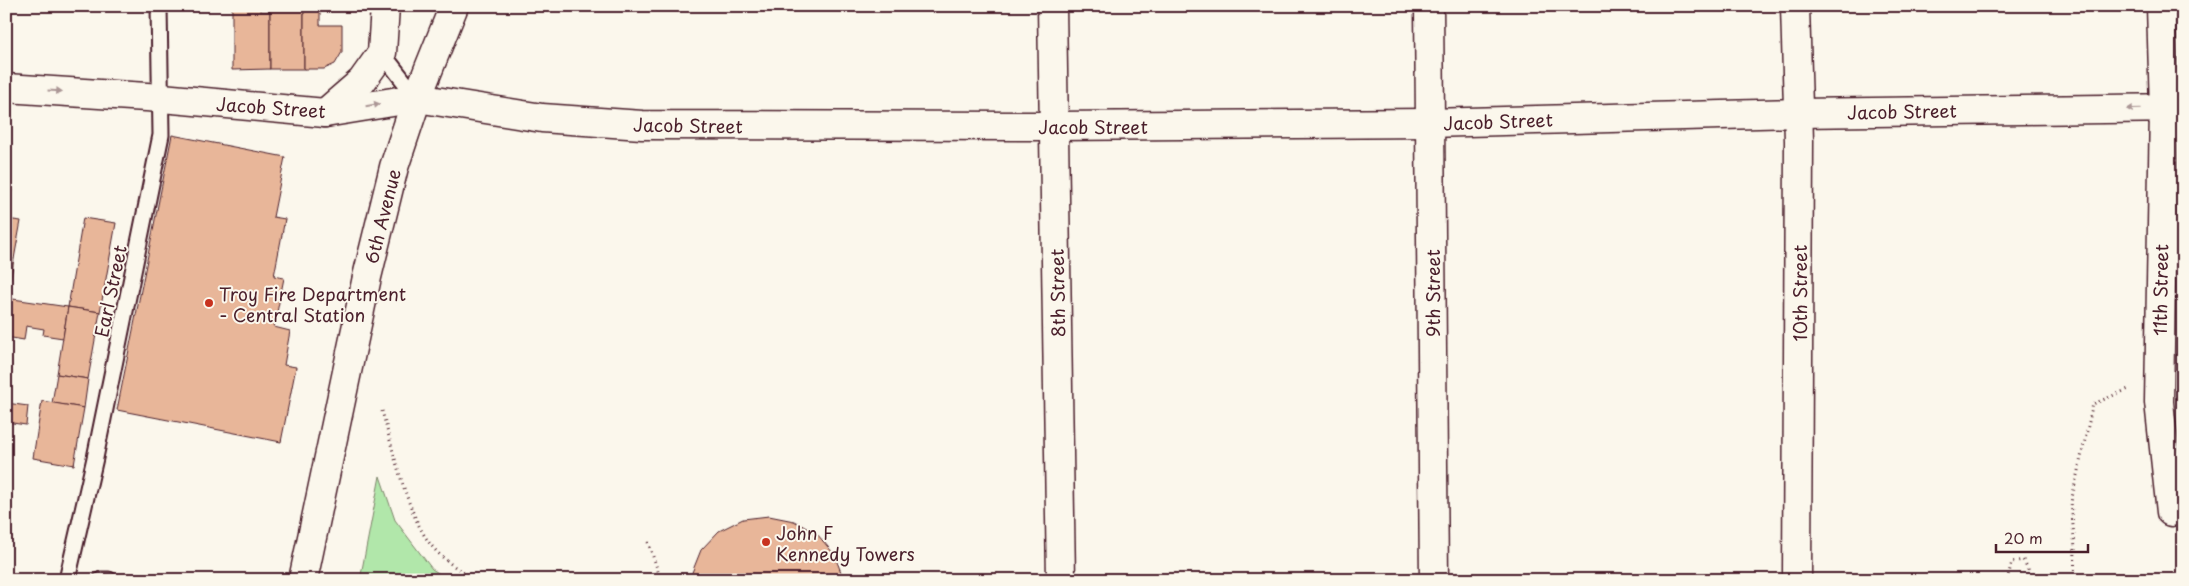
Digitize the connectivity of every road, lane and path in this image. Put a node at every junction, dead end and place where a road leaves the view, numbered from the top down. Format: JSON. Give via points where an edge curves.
{"nodes":[{"id":1,"x":159,"y":6,"type":"edge"},
{"id":2,"x":385,"y":6,"type":"edge"},
{"id":3,"x":454,"y":6,"type":"edge"},
{"id":4,"x":1052,"y":6,"type":"edge"},
{"id":5,"x":1428,"y":6,"type":"edge"},
{"id":6,"x":1795,"y":6,"type":"edge"},
{"id":7,"x":2161,"y":6,"type":"edge"},
{"id":8,"x":382,"y":53,"type":"junction"},
{"id":9,"x":6,"y":88,"type":"edge"},
{"id":10,"x":162,"y":98,"type":"junction"},
{"id":11,"x":416,"y":98,"type":"junction"},
{"id":12,"x":2173,"y":108,"type":"edge"},
{"id":13,"x":1799,"y":112,"type":"junction"},
{"id":14,"x":325,"y":113,"type":"junction"},
{"id":15,"x":1430,"y":122,"type":"junction"},
{"id":16,"x":1055,"y":126,"type":"junction"},
{"id":17,"x":2159,"y":375,"type":"junction"},
{"id":18,"x":382,"y":411,"type":"dead end"},
{"id":19,"x":2171,"y":512,"type":"dead end"},
{"id":20,"x":648,"y":542,"type":"dead end"},
{"id":21,"x":67,"y":580,"type":"edge"},
{"id":22,"x":101,"y":580,"type":"edge"},
{"id":23,"x":109,"y":580,"type":"edge"},
{"id":24,"x":302,"y":580,"type":"edge"},
{"id":25,"x":476,"y":580,"type":"edge"},
{"id":26,"x":661,"y":580,"type":"edge"},
{"id":27,"x":1061,"y":580,"type":"edge"},
{"id":28,"x":1434,"y":580,"type":"edge"},
{"id":29,"x":1797,"y":580,"type":"edge"},
{"id":30,"x":2007,"y":580,"type":"edge"},
{"id":31,"x":2030,"y":580,"type":"edge"},
{"id":32,"x":2074,"y":580,"type":"edge"}],
"edges":[{"from":1,"to":10,"type":"lane","name":"Earl Street"},
{"from":2,"to":8,"type":"street"},
{"from":3,"to":11,"type":"street","name":"6th Avenue"},
{"from":4,"to":16,"type":"street","name":"8th Street"},
{"from":5,"to":15,"type":"street","name":"9th Street"},
{"from":6,"to":13,"type":"street","name":"10th Street"},
{"from":7,"to":12,"type":"street","name":"11th Street"},
{"from":8,"to":11,"type":"lane"},
{"from":8,"to":14,"type":"street","via":[[362,81]]},
{"from":9,"to":10,"type":"street","name":"Jacob Street","one_way":true},
{"from":10,"to":14,"type":"street","name":"Jacob Street"},
{"from":10,"to":21,"type":"lane","name":"Earl Street","via":[[161,136]]},
{"from":14,"to":11,"type":"street","name":"Jacob Street","one_way":true},
{"from":11,"to":16,"type":"street","name":"Jacob Street","via":[[542,118],[642,125]]},
{"from":11,"to":24,"type":"street","name":"6th Avenue","via":[[394,167],[367,277]]},
{"from":12,"to":13,"type":"street","name":"Jacob Street","one_way":true},
{"from":12,"to":17,"type":"street","name":"11th Street"},
{"from":13,"to":15,"type":"street","name":"Jacob Street"},
{"from":13,"to":29,"type":"street","name":"10th Street"},
{"from":15,"to":16,"type":"street","name":"Jacob Street"},
{"from":15,"to":28,"type":"street","name":"9th Street"},
{"from":16,"to":27,"type":"street","name":"8th Street"},
{"from":17,"to":19,"type":"street","name":"11th Street"},
{"from":17,"to":32,"type":"path","via":[[2094,404],[2071,502]]},
{"from":18,"to":25,"type":"path","via":[[410,502],[426,539],[450,565]]},
{"from":20,"to":26,"type":"path"},
{"from":22,"to":23,"type":"lane"},
{"from":30,"to":31,"type":"path","via":[[2012,562],[2023,560]]}]}
